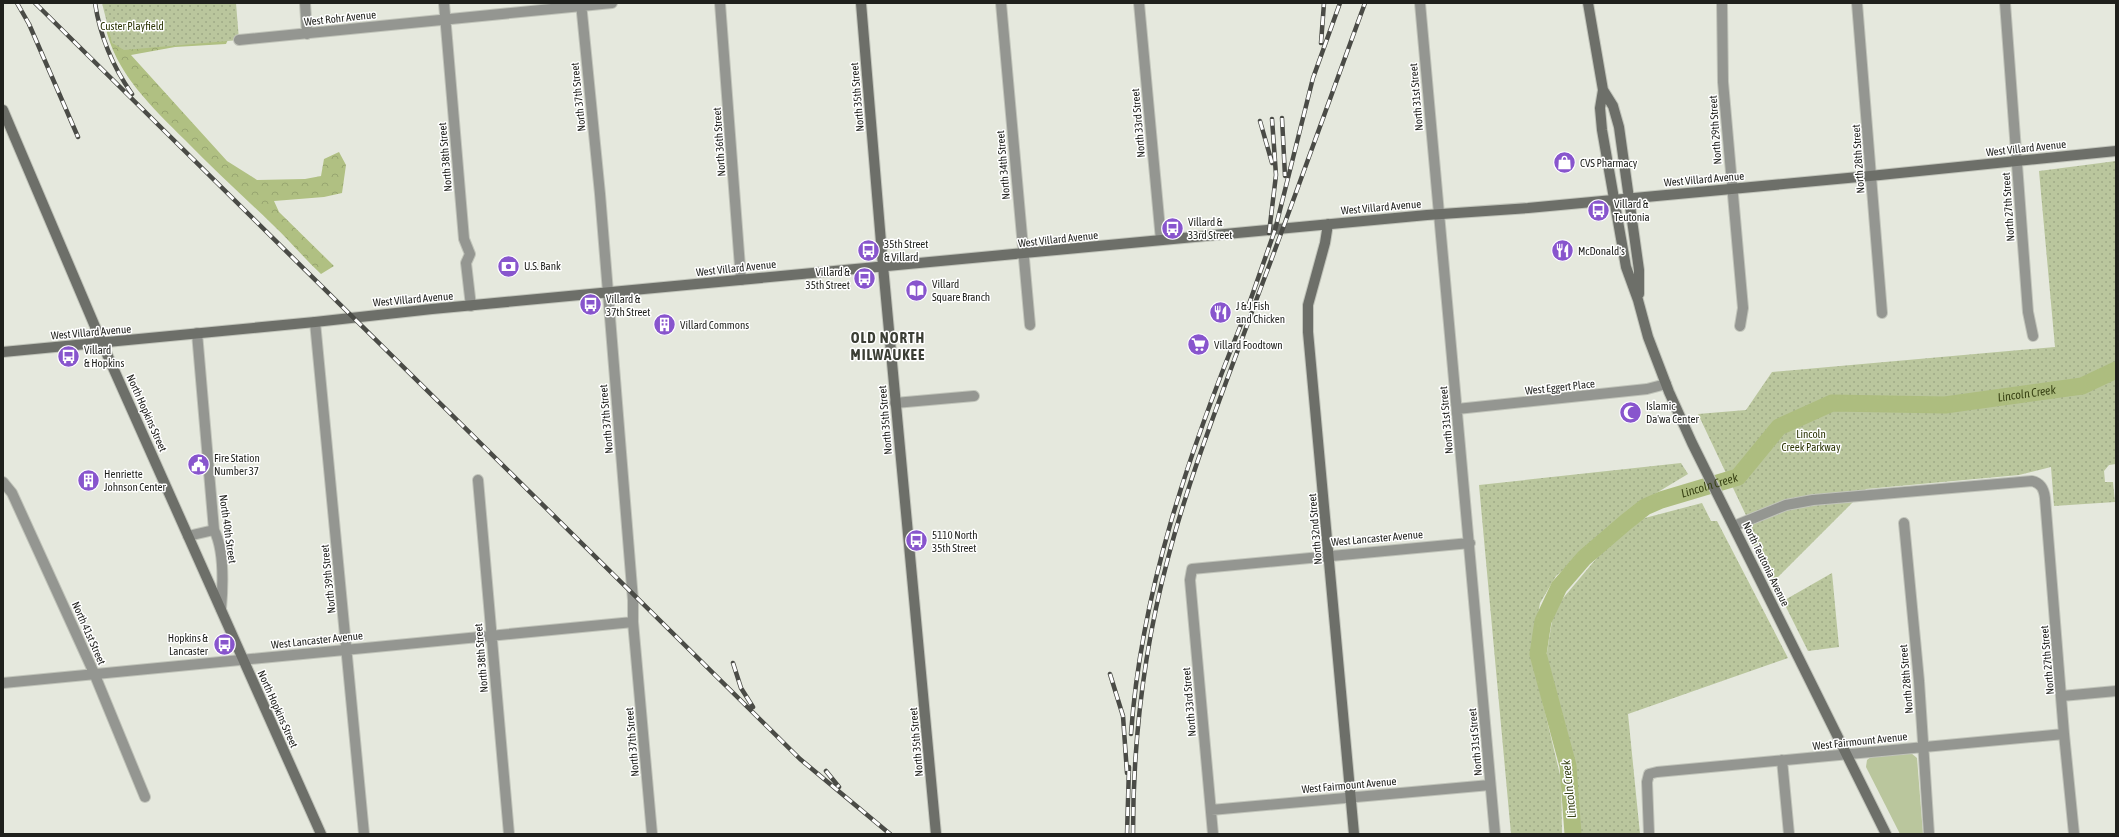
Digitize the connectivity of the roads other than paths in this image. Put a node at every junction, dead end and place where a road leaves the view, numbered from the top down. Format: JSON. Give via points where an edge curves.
{"nodes":[{"id":1,"x":305,"y":3,"type":"edge"},
{"id":2,"x":444,"y":3,"type":"edge"},
{"id":3,"x":612,"y":3,"type":"edge"},
{"id":4,"x":720,"y":3,"type":"edge"},
{"id":5,"x":861,"y":3,"type":"edge"},
{"id":6,"x":1001,"y":3,"type":"edge"},
{"id":7,"x":1139,"y":3,"type":"edge"},
{"id":8,"x":1420,"y":3,"type":"edge"},
{"id":9,"x":1588,"y":3,"type":"edge"},
{"id":10,"x":1722,"y":3,"type":"edge"},
{"id":11,"x":1857,"y":3,"type":"edge"},
{"id":12,"x":2005,"y":3,"type":"edge"},
{"id":13,"x":581,"y":4,"type":"edge"},
{"id":14,"x":446,"y":20,"type":"junction"},
{"id":15,"x":308,"y":34,"type":"junction"},
{"id":16,"x":239,"y":40,"type":"dead end"},
{"id":17,"x":1603,"y":90,"type":"junction"},
{"id":18,"x":3,"y":110,"type":"edge"},
{"id":19,"x":2116,"y":151,"type":"edge"},
{"id":20,"x":2017,"y":161,"type":"junction"},
{"id":21,"x":1870,"y":176,"type":"junction"},
{"id":22,"x":1732,"y":188,"type":"junction"},
{"id":23,"x":1630,"y":198,"type":"junction"},
{"id":24,"x":1614,"y":199,"type":"junction"},
{"id":25,"x":1439,"y":214,"type":"junction"},
{"id":26,"x":1328,"y":224,"type":"junction"},
{"id":27,"x":1161,"y":240,"type":"junction"},
{"id":28,"x":1024,"y":254,"type":"junction"},
{"id":29,"x":883,"y":266,"type":"junction"},
{"id":30,"x":741,"y":280,"type":"junction"},
{"id":31,"x":607,"y":293,"type":"junction"},
{"id":32,"x":1638,"y":300,"type":"junction"},
{"id":33,"x":471,"y":306,"type":"junction"},
{"id":34,"x":1882,"y":313,"type":"dead end"},
{"id":35,"x":315,"y":322,"type":"junction"},
{"id":36,"x":1030,"y":325,"type":"dead end"},
{"id":37,"x":1740,"y":326,"type":"dead end"},
{"id":38,"x":197,"y":333,"type":"junction"},
{"id":39,"x":2034,"y":336,"type":"dead end"},
{"id":40,"x":102,"y":343,"type":"junction"},
{"id":41,"x":3,"y":352,"type":"edge"},
{"id":42,"x":1666,"y":384,"type":"junction"},
{"id":43,"x":974,"y":396,"type":"dead end"},
{"id":44,"x":896,"y":403,"type":"junction"},
{"id":45,"x":1457,"y":409,"type":"junction"},
{"id":46,"x":478,"y":480,"type":"dead end"},
{"id":47,"x":3,"y":482,"type":"edge"},
{"id":48,"x":1733,"y":523,"type":"junction"},
{"id":49,"x":1904,"y":523,"type":"dead end"},
{"id":50,"x":214,"y":530,"type":"junction"},
{"id":51,"x":188,"y":536,"type":"junction"},
{"id":52,"x":1470,"y":543,"type":"junction"},
{"id":53,"x":1330,"y":555,"type":"junction"},
{"id":54,"x":1192,"y":569,"type":"joint"},
{"id":55,"x":221,"y":609,"type":"junction"},
{"id":56,"x":633,"y":622,"type":"junction"},
{"id":57,"x":490,"y":634,"type":"junction"},
{"id":58,"x":347,"y":650,"type":"junction"},
{"id":59,"x":243,"y":659,"type":"junction"},
{"id":60,"x":94,"y":674,"type":"junction"},
{"id":61,"x":3,"y":683,"type":"edge"},
{"id":62,"x":2116,"y":691,"type":"edge"},
{"id":63,"x":2062,"y":696,"type":"junction"},
{"id":64,"x":2064,"y":734,"type":"junction"},
{"id":65,"x":1924,"y":747,"type":"junction"},
{"id":66,"x":1846,"y":755,"type":"junction"},
{"id":67,"x":1782,"y":760,"type":"junction"},
{"id":68,"x":1490,"y":785,"type":"junction"},
{"id":69,"x":145,"y":797,"type":"dead end"},
{"id":70,"x":1351,"y":797,"type":"junction"},
{"id":71,"x":1211,"y":810,"type":"junction"},
{"id":72,"x":321,"y":834,"type":"edge"},
{"id":73,"x":364,"y":834,"type":"edge"},
{"id":74,"x":509,"y":834,"type":"edge"},
{"id":75,"x":652,"y":834,"type":"edge"},
{"id":76,"x":936,"y":834,"type":"edge"},
{"id":77,"x":1213,"y":834,"type":"edge"},
{"id":78,"x":1354,"y":834,"type":"edge"},
{"id":79,"x":1495,"y":834,"type":"edge"},
{"id":80,"x":1649,"y":834,"type":"edge"},
{"id":81,"x":1789,"y":834,"type":"edge"},
{"id":82,"x":1886,"y":834,"type":"edge"},
{"id":83,"x":1929,"y":834,"type":"edge"},
{"id":84,"x":2074,"y":834,"type":"edge"}],
"edges":[{"from":1,"to":15,"type":"street"},
{"from":2,"to":14,"type":"street","name":"North 38th Street"},
{"from":3,"to":13,"type":"street","name":"West Rohr Avenue"},
{"from":4,"to":30,"type":"street","name":"North 36th Street"},
{"from":5,"to":29,"type":"street","name":"North 35th Street"},
{"from":6,"to":28,"type":"street","name":"North 34th Street"},
{"from":7,"to":27,"type":"street","name":"North 33rd Street"},
{"from":8,"to":25,"type":"street","name":"North 31st Street"},
{"from":9,"to":17,"type":"street","name":"North Teutonia Avenue"},
{"from":10,"to":22,"type":"street","name":"North 29th Street","via":[[1724,82]]},
{"from":11,"to":21,"type":"street","name":"North 28th Street"},
{"from":12,"to":20,"type":"street","name":"North 27th Street"},
{"from":13,"to":14,"type":"street","name":"West Rohr Avenue"},
{"from":13,"to":31,"type":"street","name":"North 37th Street"},
{"from":14,"to":15,"type":"street","name":"West Rohr Avenue"},
{"from":14,"to":33,"type":"street","name":"North 38th Street","via":[[464,239],[470,254],[466,263]]},
{"from":15,"to":16,"type":"street","name":"West Rohr Avenue"},
{"from":17,"to":23,"type":"street","name":"North Teutonia Avenue","via":[[1613,106],[1617,120]]},
{"from":17,"to":24,"type":"street","name":"North Teutonia Avenue","via":[[1600,108]]},
{"from":18,"to":40,"type":"street","name":"North Hopkins Street"},
{"from":19,"to":20,"type":"street","name":"West Villard Avenue"},
{"from":20,"to":21,"type":"street","name":"West Villard Avenue"},
{"from":20,"to":39,"type":"street","name":"North 27th Street","via":[[2028,312]]},
{"from":21,"to":22,"type":"street","name":"West Villard Avenue"},
{"from":21,"to":34,"type":"street","name":"North 28th Street"},
{"from":22,"to":23,"type":"street","name":"West Villard Avenue"},
{"from":22,"to":37,"type":"street","name":"North 29th Street","via":[[1743,308]]},
{"from":23,"to":24,"type":"street","name":"West Villard Avenue"},
{"from":23,"to":32,"type":"street","name":"North Teutonia Avenue","via":[[1639,270]]},
{"from":24,"to":25,"type":"street","name":"West Villard Avenue"},
{"from":24,"to":32,"type":"street","name":"North Teutonia Avenue","via":[[1626,267]]},
{"from":25,"to":26,"type":"street","name":"West Villard Avenue"},
{"from":25,"to":45,"type":"street","name":"North 31st Street"},
{"from":26,"to":27,"type":"street","name":"West Villard Avenue"},
{"from":26,"to":53,"type":"street","name":"North 32nd Street","via":[[1308,305],[1308,332]]},
{"from":27,"to":28,"type":"street","name":"West Villard Avenue"},
{"from":28,"to":29,"type":"street","name":"West Villard Avenue"},
{"from":28,"to":36,"type":"street","name":"North 34th Street"},
{"from":29,"to":30,"type":"street","name":"West Villard Avenue"},
{"from":29,"to":44,"type":"street","name":"North 35th Street"},
{"from":30,"to":31,"type":"street","name":"West Villard Avenue"},
{"from":31,"to":33,"type":"street","name":"West Villard Avenue"},
{"from":31,"to":56,"type":"street","name":"North 37th Street"},
{"from":32,"to":42,"type":"street","name":"North Teutonia Avenue","via":[[1648,337]]},
{"from":33,"to":35,"type":"street","name":"West Villard Avenue"},
{"from":35,"to":38,"type":"street","name":"West Villard Avenue"},
{"from":35,"to":58,"type":"street","name":"North 39th Street"},
{"from":38,"to":40,"type":"street","name":"West Villard Avenue"},
{"from":38,"to":50,"type":"street","name":"North 40th Street"},
{"from":40,"to":41,"type":"street","name":"West Villard Avenue"},
{"from":40,"to":51,"type":"street","name":"North Hopkins Street"},
{"from":42,"to":45,"type":"street","name":"West Eggert Place","via":[[1648,389]]},
{"from":42,"to":48,"type":"street","name":"North Teutonia Avenue","via":[[1692,443]]},
{"from":43,"to":44,"type":"street"},
{"from":44,"to":76,"type":"street","name":"North 35th Street"},
{"from":45,"to":52,"type":"street","name":"North 31st Street"},
{"from":46,"to":57,"type":"street","name":"North 38th Street"},
{"from":47,"to":60,"type":"street","name":"North 41st Street","via":[[12,493]]},
{"from":48,"to":63,"type":"street","name":"North 27th Street","via":[[1813,500],[2032,481],[2040,485],[2045,498]]},
{"from":48,"to":66,"type":"street","name":"North Teutonia Avenue"},
{"from":49,"to":65,"type":"street","name":"North 28th Street"},
{"from":50,"to":51,"type":"street"},
{"from":50,"to":55,"type":"street","name":"North 40th Street","via":[[218,538],[223,581]]},
{"from":51,"to":55,"type":"street","name":"North Hopkins Street"},
{"from":52,"to":53,"type":"street","name":"West Lancaster Avenue"},
{"from":52,"to":68,"type":"street","name":"North 31st Street"},
{"from":53,"to":54,"type":"street","name":"West Lancaster Avenue"},
{"from":53,"to":70,"type":"street","name":"North 32nd Street"},
{"from":54,"to":71,"type":"street","name":"North 33rd Street","via":[[1190,580]]},
{"from":55,"to":59,"type":"street","name":"North Hopkins Street"},
{"from":56,"to":57,"type":"street","name":"West Lancaster Avenue"},
{"from":56,"to":75,"type":"street","name":"North 37th Street"},
{"from":57,"to":58,"type":"street","name":"West Lancaster Avenue"},
{"from":57,"to":74,"type":"street","name":"North 38th Street"},
{"from":58,"to":59,"type":"street","name":"West Lancaster Avenue"},
{"from":58,"to":73,"type":"street","name":"North 39th Street"},
{"from":59,"to":60,"type":"street","name":"West Lancaster Avenue"},
{"from":59,"to":72,"type":"street","name":"North Hopkins Street"},
{"from":60,"to":61,"type":"street","name":"West Lancaster Avenue"},
{"from":60,"to":69,"type":"street","name":"North 41st Street"},
{"from":62,"to":63,"type":"street"},
{"from":63,"to":64,"type":"street","name":"North 27th Street"},
{"from":64,"to":65,"type":"street","name":"West Fairmount Avenue"},
{"from":64,"to":84,"type":"street","name":"North 27th Street"},
{"from":65,"to":66,"type":"street","name":"West Fairmount Avenue"},
{"from":65,"to":83,"type":"street","name":"North 28th Street"},
{"from":66,"to":67,"type":"street","name":"West Fairmount Avenue"},
{"from":66,"to":82,"type":"street","name":"North Teutonia Avenue"},
{"from":67,"to":80,"type":"street","name":"West Fairmount Avenue","via":[[1649,774]]},
{"from":67,"to":81,"type":"street"},
{"from":68,"to":70,"type":"street","name":"West Fairmount Avenue"},
{"from":68,"to":79,"type":"street","name":"North 31st Street"},
{"from":70,"to":71,"type":"street","name":"West Fairmount Avenue"},
{"from":70,"to":78,"type":"street","name":"North 32nd Street"},
{"from":71,"to":77,"type":"street","name":"North 33rd Street"}]}
